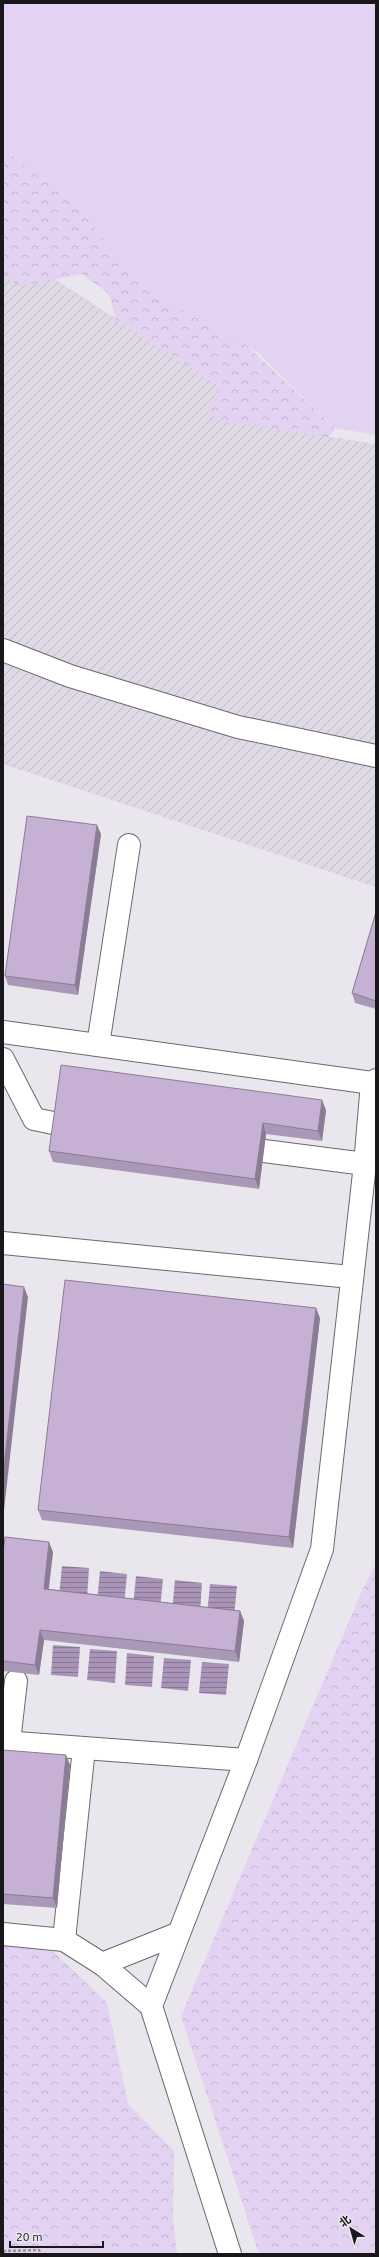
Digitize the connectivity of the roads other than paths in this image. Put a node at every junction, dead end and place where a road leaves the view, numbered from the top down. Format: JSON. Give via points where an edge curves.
{"nodes":[{"id":1,"x":3,"y":650,"type":"edge"},
{"id":2,"x":376,"y":756,"type":"edge"},
{"id":3,"x":129,"y":845,"type":"dead end"},
{"id":4,"x":3,"y":1032,"type":"edge"},
{"id":5,"x":98,"y":1045,"type":"junction"},
{"id":6,"x":3,"y":1059,"type":"edge"},
{"id":7,"x":374,"y":1082,"type":"edge"},
{"id":8,"x":58,"y":1124,"type":"edge"},
{"id":9,"x":264,"y":1151,"type":"dead end"},
{"id":10,"x":365,"y":1164,"type":"junction"},
{"id":11,"x":3,"y":1243,"type":"edge"},
{"id":12,"x":351,"y":1277,"type":"junction"},
{"id":13,"x":16,"y":1681,"type":"edge"},
{"id":14,"x":6,"y":1742,"type":"edge"},
{"id":15,"x":84,"y":1748,"type":"junction"},
{"id":16,"x":246,"y":1760,"type":"junction"},
{"id":17,"x":3,"y":1934,"type":"edge"},
{"id":18,"x":177,"y":1934,"type":"junction"},
{"id":19,"x":64,"y":1940,"type":"junction"},
{"id":20,"x":102,"y":1964,"type":"junction"},
{"id":21,"x":151,"y":2006,"type":"junction"},
{"id":22,"x":230,"y":2254,"type":"edge"}],
"edges":[{"from":1,"to":2,"type":"lane","via":[[70,676],[238,727]]},
{"from":3,"to":5,"type":"lane"},
{"from":4,"to":5,"type":"lane"},
{"from":5,"to":7,"type":"lane"},
{"from":6,"to":8,"type":"lane","via":[[34,1119]]},
{"from":7,"to":10,"type":"lane"},
{"from":9,"to":10,"type":"lane"},
{"from":10,"to":12,"type":"lane"},
{"from":11,"to":12,"type":"lane"},
{"from":12,"to":16,"type":"lane","via":[[322,1549]]},
{"from":13,"to":14,"type":"lane"},
{"from":14,"to":15,"type":"lane"},
{"from":15,"to":16,"type":"lane"},
{"from":15,"to":19,"type":"lane"},
{"from":16,"to":18,"type":"lane"},
{"from":17,"to":19,"type":"lane"},
{"from":18,"to":20,"type":"lane"},
{"from":18,"to":21,"type":"lane"},
{"from":19,"to":20,"type":"lane"},
{"from":20,"to":21,"type":"lane"},
{"from":21,"to":22,"type":"lane"}]}
